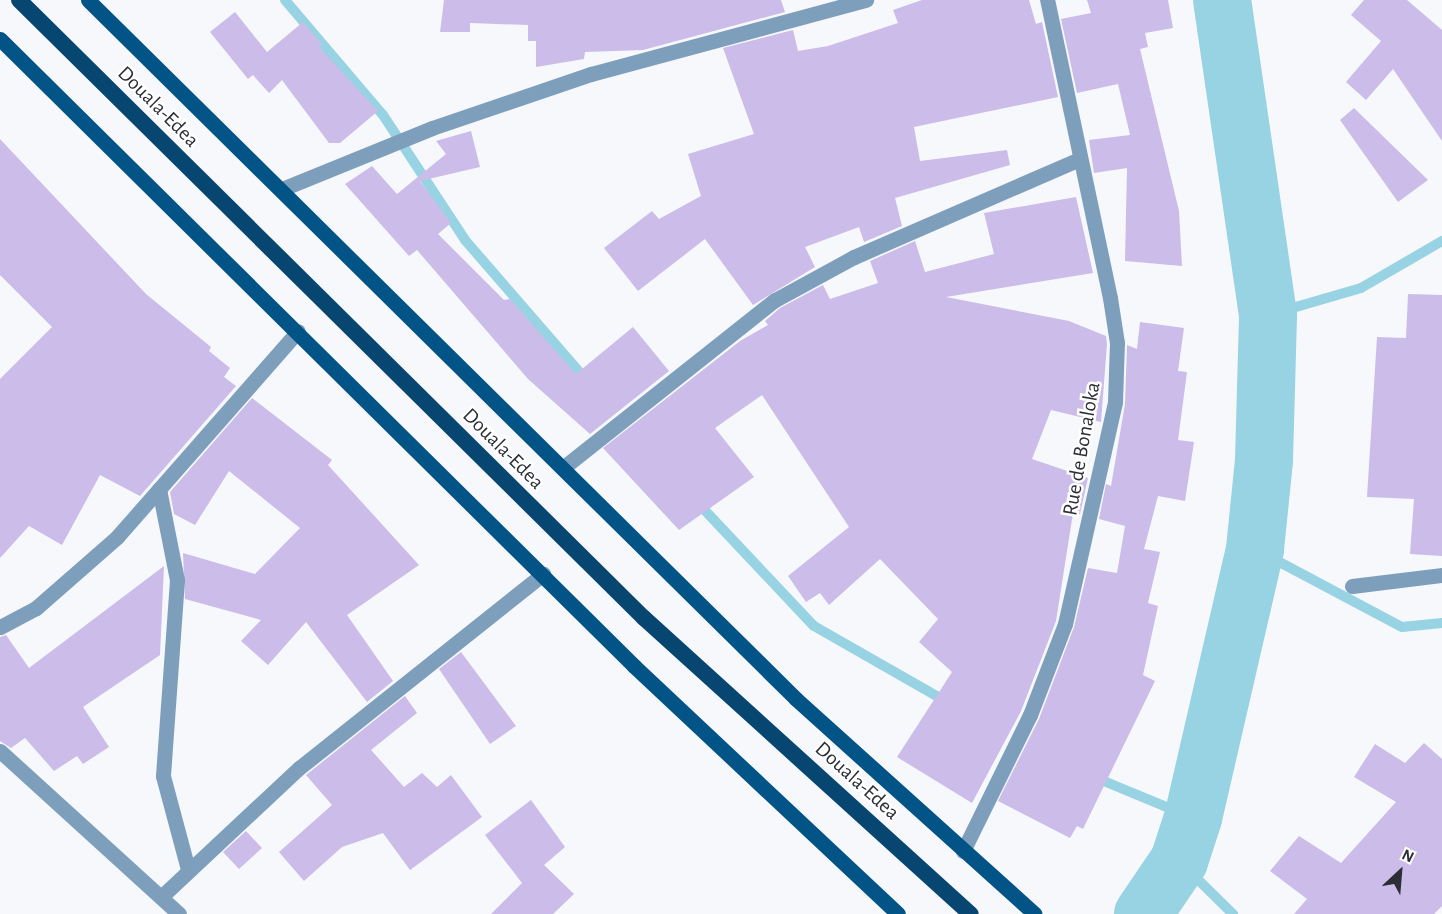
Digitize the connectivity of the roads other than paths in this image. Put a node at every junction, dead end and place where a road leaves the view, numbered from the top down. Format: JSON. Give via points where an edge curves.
{"nodes":[{"id":1,"x":19,"y":0,"type":"edge"},
{"id":2,"x":88,"y":0,"type":"edge"},
{"id":3,"x":866,"y":0,"type":"edge"},
{"id":4,"x":1047,"y":0,"type":"edge"},
{"id":5,"x":0,"y":39,"type":"edge"},
{"id":6,"x":1079,"y":159,"type":"junction"},
{"id":7,"x":282,"y":189,"type":"junction"},
{"id":8,"x":298,"y":332,"type":"junction"},
{"id":9,"x":564,"y":467,"type":"junction"},
{"id":10,"x":159,"y":489,"type":"junction"},
{"id":11,"x":543,"y":574,"type":"junction"},
{"id":12,"x":1442,"y":575,"type":"edge"},
{"id":13,"x":1352,"y":586,"type":"dead end"},
{"id":14,"x":0,"y":627,"type":"edge"},
{"id":15,"x":0,"y":751,"type":"edge"},
{"id":16,"x":963,"y":851,"type":"junction"},
{"id":17,"x":188,"y":869,"type":"junction"},
{"id":18,"x":161,"y":897,"type":"junction"},
{"id":19,"x":178,"y":914,"type":"edge"},
{"id":20,"x":898,"y":914,"type":"edge"},
{"id":21,"x":971,"y":914,"type":"edge"},
{"id":22,"x":1035,"y":914,"type":"edge"}],
"edges":[{"from":1,"to":21,"type":"highway","name":"Douala-Edea","via":[[644,618]]},
{"from":2,"to":7,"type":"main road"},
{"from":3,"to":7,"type":"street","via":[[591,75],[432,128]]},
{"from":4,"to":6,"type":"street","name":"Rue de Bonaloka"},
{"from":5,"to":8,"type":"main road"},
{"from":6,"to":9,"type":"street","via":[[886,243],[775,300]]},
{"from":6,"to":16,"type":"street","name":"Rue de Bonaloka","via":[[1112,309],[1115,402],[1065,624],[1030,715]]},
{"from":7,"to":9,"type":"main road"},
{"from":8,"to":10,"type":"street"},
{"from":8,"to":11,"type":"main road"},
{"from":9,"to":16,"type":"main road","via":[[796,699]]},
{"from":10,"to":14,"type":"street","via":[[117,537],[45,600]]},
{"from":10,"to":17,"type":"street","via":[[177,580],[164,776]]},
{"from":11,"to":17,"type":"street","via":[[299,768]]},
{"from":11,"to":20,"type":"main road"},
{"from":12,"to":13,"type":"street"},
{"from":15,"to":18,"type":"street"},
{"from":16,"to":22,"type":"main road"},
{"from":17,"to":18,"type":"street"},
{"from":18,"to":19,"type":"street"}]}
